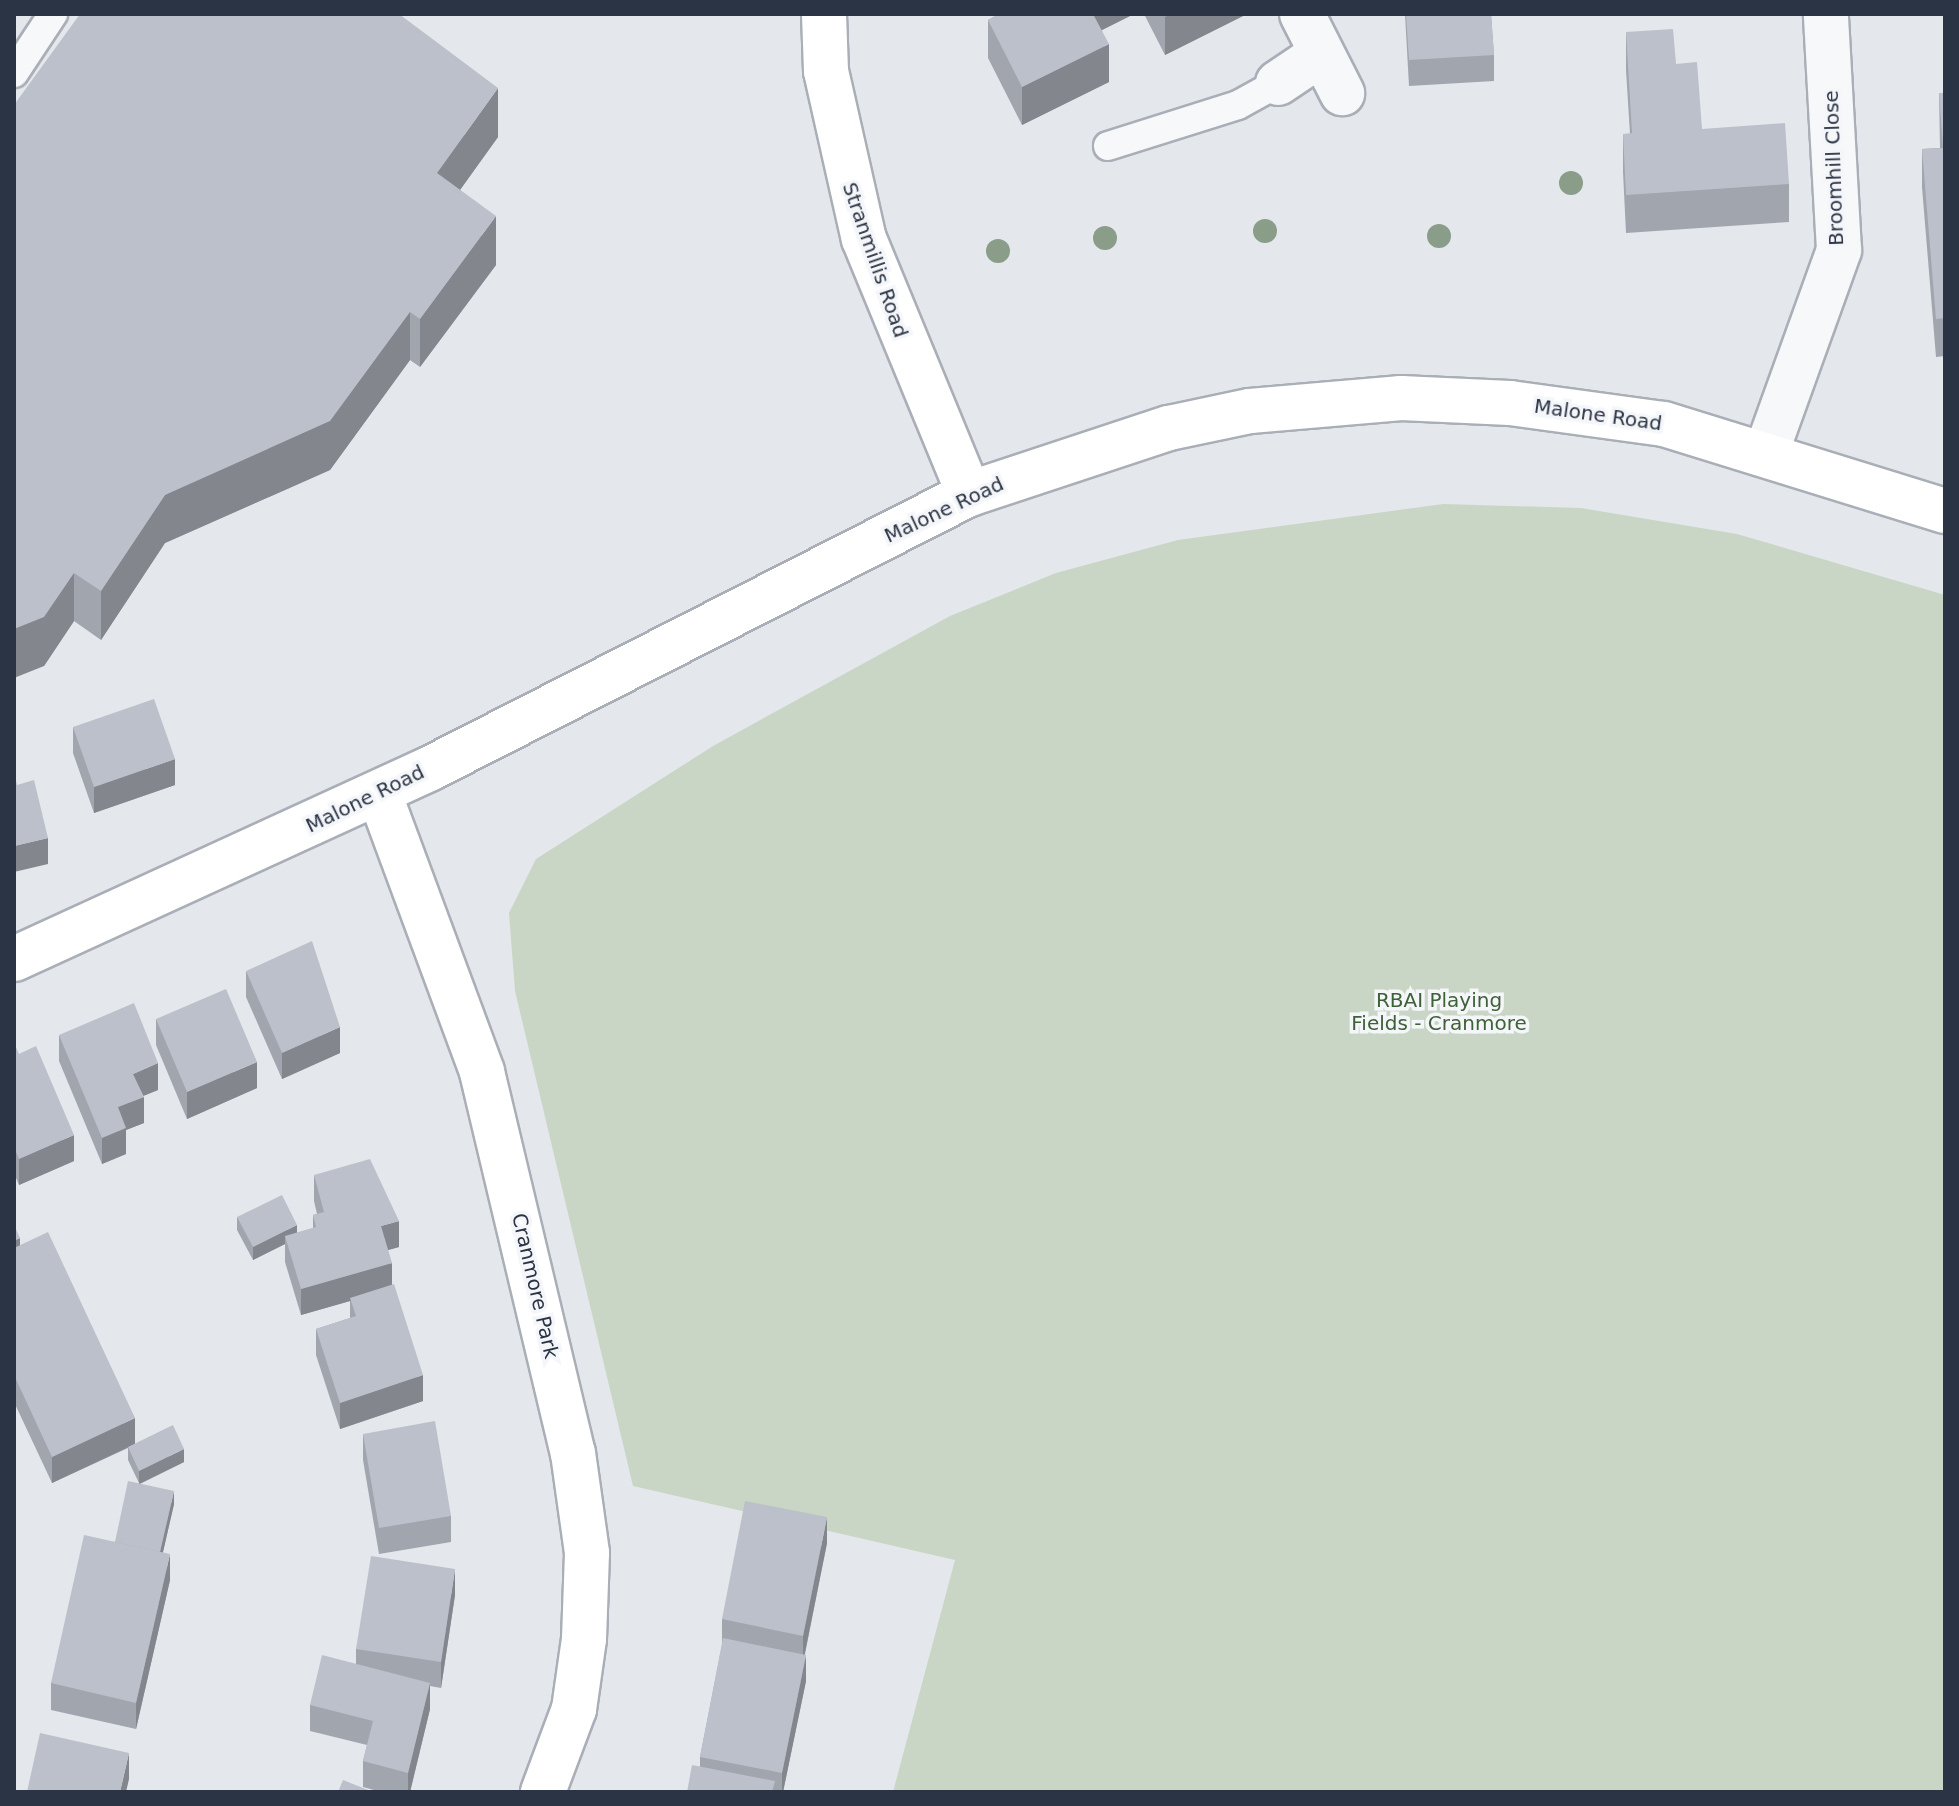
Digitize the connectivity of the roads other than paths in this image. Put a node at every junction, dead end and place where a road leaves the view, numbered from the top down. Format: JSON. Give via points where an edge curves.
{"nodes":[{"id":1,"x":53,"y":14,"type":"edge"},
{"id":2,"x":824,"y":14,"type":"edge"},
{"id":3,"x":1302,"y":14,"type":"edge"},
{"id":4,"x":1826,"y":14,"type":"edge"},
{"id":5,"x":1321,"y":54,"type":"junction"},
{"id":6,"x":14,"y":73,"type":"edge"},
{"id":7,"x":1278,"y":83,"type":"joint"},
{"id":8,"x":1342,"y":93,"type":"dead end"},
{"id":9,"x":1108,"y":146,"type":"dead end"},
{"id":10,"x":1766,"y":453,"type":"junction"},
{"id":11,"x":969,"y":494,"type":"junction"},
{"id":12,"x":1945,"y":511,"type":"edge"},
{"id":13,"x":379,"y":793,"type":"junction"},
{"id":14,"x":14,"y":959,"type":"edge"},
{"id":15,"x":543,"y":1792,"type":"edge"}],
"edges":[{"from":1,"to":6,"type":"lane"},
{"from":2,"to":11,"type":"main road","name":"Stranmillis Road","via":[[826,71],[864,239]]},
{"from":3,"to":5,"type":"street"},
{"from":4,"to":10,"type":"street","name":"Broomhill Close","via":[[1839,250]]},
{"from":5,"to":7,"type":"street"},
{"from":5,"to":8,"type":"street"},
{"from":7,"to":9,"type":"lane","via":[[1238,105]]},
{"from":10,"to":11,"type":"main road","name":"Malone Road","via":[[1599,412],[1401,398],[1250,411],[1169,428]]},
{"from":10,"to":12,"type":"main road","name":"Malone Road"},
{"from":11,"to":13,"type":"main road","name":"Malone Road"},
{"from":13,"to":14,"type":"main road","name":"Malone Road"},
{"from":13,"to":15,"type":"main road","name":"Cranmore Park","via":[[482,1072],[573,1453],[587,1553],[584,1639],[574,1709]]}]}
